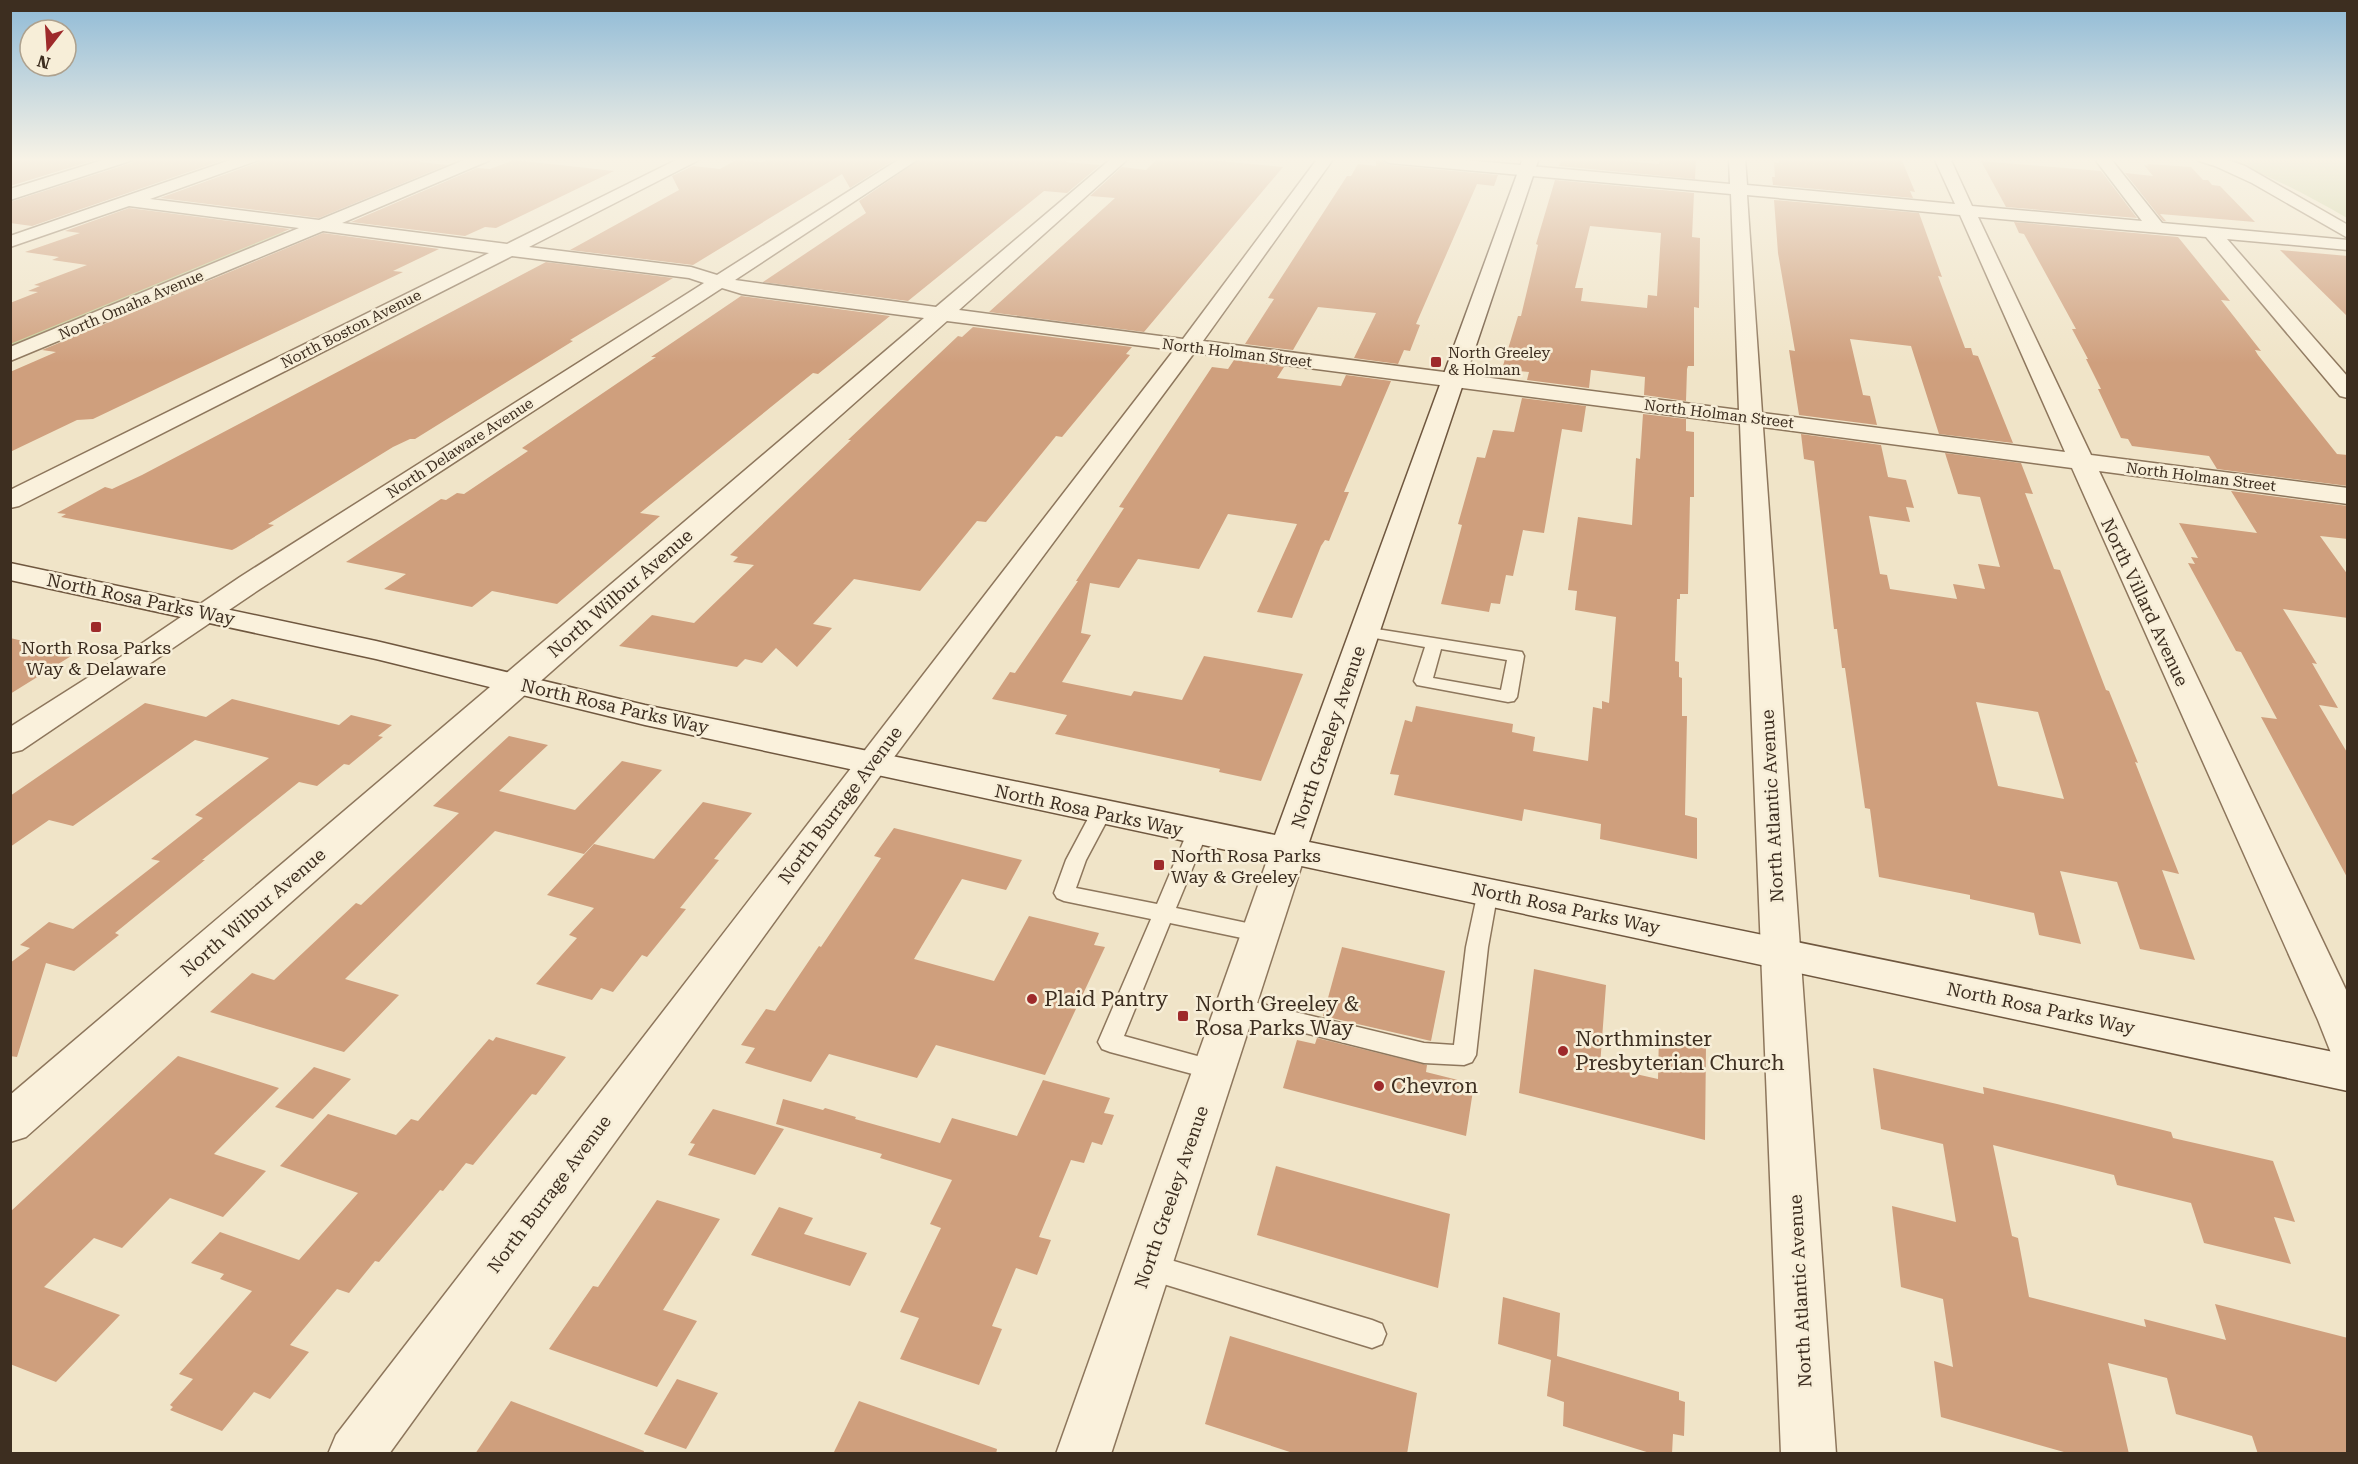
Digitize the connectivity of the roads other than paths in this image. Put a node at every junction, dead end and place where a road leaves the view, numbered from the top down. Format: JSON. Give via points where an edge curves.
{"nodes":[{"id":1,"x":56,"y":226,"type":"edge"},
{"id":2,"x":274,"y":226,"type":"edge"},
{"id":3,"x":321,"y":226,"type":"edge"},
{"id":4,"x":334,"y":226,"type":"edge"},
{"id":5,"x":556,"y":226,"type":"edge"},
{"id":6,"x":805,"y":226,"type":"edge"},
{"id":7,"x":1043,"y":226,"type":"edge"},
{"id":8,"x":1276,"y":226,"type":"edge"},
{"id":9,"x":1507,"y":226,"type":"edge"},
{"id":10,"x":1741,"y":226,"type":"edge"},
{"id":11,"x":1972,"y":226,"type":"edge"},
{"id":12,"x":2148,"y":226,"type":"edge"},
{"id":13,"x":2156,"y":227,"type":"joint"},
{"id":14,"x":2211,"y":232,"type":"junction"},
{"id":15,"x":10,"y":242,"type":"edge"},
{"id":16,"x":2348,"y":245,"type":"edge"},
{"id":17,"x":511,"y":249,"type":"junction"},
{"id":18,"x":204,"y":255,"type":"dead end"},
{"id":19,"x":720,"y":281,"type":"junction"},
{"id":20,"x":942,"y":314,"type":"junction"},
{"id":21,"x":1188,"y":346,"type":"junction"},
{"id":22,"x":10,"y":355,"type":"edge"},
{"id":23,"x":1454,"y":379,"type":"junction"},
{"id":24,"x":2348,"y":391,"type":"edge"},
{"id":25,"x":1751,"y":418,"type":"junction"},
{"id":26,"x":2079,"y":461,"type":"junction"},
{"id":27,"x":2348,"y":496,"type":"edge"},
{"id":28,"x":10,"y":500,"type":"edge"},
{"id":29,"x":10,"y":571,"type":"edge"},
{"id":30,"x":206,"y":613,"type":"junction"},
{"id":31,"x":1364,"y":632,"type":"junction"},
{"id":32,"x":1434,"y":643,"type":"junction"},
{"id":33,"x":517,"y":684,"type":"junction"},
{"id":34,"x":10,"y":742,"type":"edge"},
{"id":35,"x":871,"y":764,"type":"junction"},
{"id":36,"x":1101,"y":813,"type":"junction"},
{"id":37,"x":1197,"y":833,"type":"junction"},
{"id":38,"x":1288,"y":852,"type":"junction"},
{"id":39,"x":1488,"y":891,"type":"junction"},
{"id":40,"x":1164,"y":915,"type":"junction"},
{"id":41,"x":1261,"y":934,"type":"junction"},
{"id":42,"x":1781,"y":953,"type":"junction"},
{"id":43,"x":1236,"y":1007,"type":"junction"},
{"id":44,"x":2348,"y":1046,"type":"edge"},
{"id":45,"x":1215,"y":1070,"type":"junction"},
{"id":46,"x":2348,"y":1073,"type":"edge"},
{"id":47,"x":10,"y":1123,"type":"edge"},
{"id":48,"x":1147,"y":1266,"type":"junction"},
{"id":49,"x":1372,"y":1334,"type":"dead end"},
{"id":50,"x":355,"y":1454,"type":"edge"},
{"id":51,"x":1083,"y":1454,"type":"edge"},
{"id":52,"x":1809,"y":1454,"type":"edge"}],
"edges":[{"from":1,"to":15,"type":"street"},
{"from":2,"to":18,"type":"street","name":"North Omaha Avenue"},
{"from":3,"to":22,"type":"street","name":"North Omaha Avenue"},
{"from":4,"to":17,"type":"street","name":"North Holman Street"},
{"from":5,"to":17,"type":"street","name":"North Boston Avenue"},
{"from":6,"to":19,"type":"street","name":"North Delaware Avenue"},
{"from":7,"to":20,"type":"street","name":"North Wilbur Avenue"},
{"from":8,"to":21,"type":"street","name":"North Burrage Avenue"},
{"from":9,"to":23,"type":"street","name":"North Greeley Avenue"},
{"from":10,"to":25,"type":"street","name":"North Atlantic Avenue"},
{"from":11,"to":26,"type":"street","name":"North Villard Avenue"},
{"from":12,"to":13,"type":"street"},
{"from":13,"to":14,"type":"street"},
{"from":14,"to":16,"type":"street"},
{"from":14,"to":24,"type":"street"},
{"from":17,"to":19,"type":"street","name":"North Holman Street","via":[[691,273]]},
{"from":17,"to":28,"type":"street","name":"North Boston Avenue"},
{"from":19,"to":20,"type":"street","name":"North Holman Street","via":[[741,288]]},
{"from":19,"to":30,"type":"street","name":"North Delaware Avenue"},
{"from":20,"to":21,"type":"street","name":"North Holman Street"},
{"from":20,"to":33,"type":"street","name":"North Wilbur Avenue"},
{"from":21,"to":23,"type":"street","name":"North Holman Street"},
{"from":21,"to":35,"type":"street","name":"North Burrage Avenue"},
{"from":23,"to":25,"type":"street","name":"North Holman Street"},
{"from":23,"to":31,"type":"street","name":"North Greeley Avenue"},
{"from":25,"to":26,"type":"street","name":"North Holman Street"},
{"from":25,"to":42,"type":"street","name":"North Atlantic Avenue"},
{"from":26,"to":27,"type":"street","name":"North Holman Street"},
{"from":26,"to":44,"type":"street","name":"North Villard Avenue"},
{"from":29,"to":30,"type":"street","name":"North Rosa Parks Way"},
{"from":30,"to":33,"type":"street","name":"North Rosa Parks Way"},
{"from":30,"to":34,"type":"street","name":"North Delaware Avenue"},
{"from":31,"to":32,"type":"lane"},
{"from":31,"to":38,"type":"street","name":"North Greeley Avenue"},
{"from":32,"to":32,"type":"lane","via":[[1516,656],[1508,697],[1423,681]]},
{"from":33,"to":35,"type":"street","name":"North Rosa Parks Way"},
{"from":33,"to":47,"type":"street","name":"North Wilbur Avenue"},
{"from":35,"to":36,"type":"street","name":"North Rosa Parks Way"},
{"from":35,"to":50,"type":"street","name":"North Burrage Avenue"},
{"from":36,"to":37,"type":"street","name":"North Rosa Parks Way"},
{"from":36,"to":40,"type":"lane","via":[[1064,893]]},
{"from":37,"to":38,"type":"street","name":"North Rosa Parks Way"},
{"from":37,"to":40,"type":"lane"},
{"from":38,"to":39,"type":"street","name":"North Rosa Parks Way"},
{"from":38,"to":41,"type":"street","name":"North Greeley Avenue"},
{"from":39,"to":42,"type":"street","name":"North Rosa Parks Way"},
{"from":39,"to":43,"type":"lane","via":[[1464,1055],[1424,1053]]},
{"from":40,"to":41,"type":"lane"},
{"from":40,"to":45,"type":"lane","via":[[1110,1042]]},
{"from":41,"to":43,"type":"street","name":"North Greeley Avenue"},
{"from":42,"to":46,"type":"street","name":"North Rosa Parks Way"},
{"from":42,"to":52,"type":"street","name":"North Atlantic Avenue"},
{"from":43,"to":45,"type":"street","name":"North Greeley Avenue"},
{"from":45,"to":48,"type":"street","name":"North Greeley Avenue"},
{"from":48,"to":49,"type":"lane"},
{"from":48,"to":51,"type":"street","name":"North Greeley Avenue"}]}
